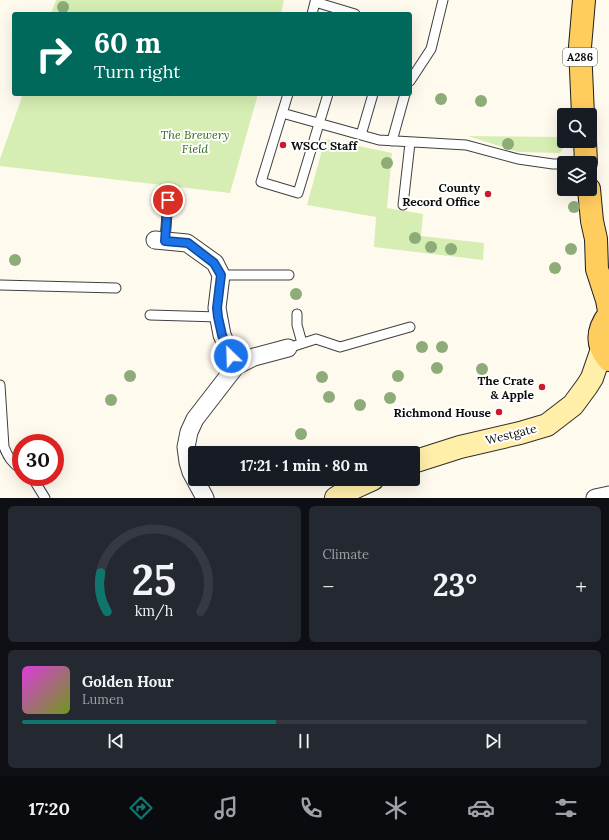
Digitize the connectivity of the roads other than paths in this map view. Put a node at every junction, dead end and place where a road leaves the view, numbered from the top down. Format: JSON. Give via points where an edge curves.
{"nodes":[{"id":1,"x":443,"y":0,"type":"edge"},
{"id":2,"x":584,"y":0,"type":"edge"},
{"id":3,"x":312,"y":12,"type":"edge"},
{"id":4,"x":347,"y":12,"type":"edge"},
{"id":5,"x":412,"y":78,"type":"edge"},
{"id":6,"x":287,"y":96,"type":"edge"},
{"id":7,"x":327,"y":96,"type":"edge"},
{"id":8,"x":372,"y":96,"type":"edge"},
{"id":9,"x":404,"y":96,"type":"edge"},
{"id":10,"x":583,"y":108,"type":"edge"},
{"id":11,"x":282,"y":113,"type":"junction"},
{"id":12,"x":319,"y":124,"type":"junction"},
{"id":13,"x":361,"y":135,"type":"junction"},
{"id":14,"x":392,"y":141,"type":"junction"},
{"id":15,"x":410,"y":142,"type":"junction"},
{"id":16,"x":557,"y":164,"type":"edge"},
{"id":17,"x":590,"y":196,"type":"edge"},
{"id":18,"x":168,"y":200,"type":"dead end"},
{"id":19,"x":403,"y":205,"type":"dead end"},
{"id":20,"x":596,"y":239,"type":"junction"},
{"id":21,"x":160,"y":240,"type":"joint"},
{"id":22,"x":609,"y":256,"type":"edge"},
{"id":23,"x":221,"y":275,"type":"junction"},
{"id":24,"x":289,"y":275,"type":"dead end"},
{"id":25,"x":0,"y":285,"type":"edge"},
{"id":26,"x":116,"y":288,"type":"dead end"},
{"id":27,"x":609,"y":313,"type":"edge"},
{"id":28,"x":297,"y":314,"type":"dead end"},
{"id":29,"x":150,"y":315,"type":"dead end"},
{"id":30,"x":218,"y":317,"type":"junction"},
{"id":31,"x":410,"y":327,"type":"dead end"},
{"id":32,"x":295,"y":345,"type":"junction"},
{"id":33,"x":605,"y":355,"type":"edge"},
{"id":34,"x":236,"y":366,"type":"junction"},
{"id":35,"x":600,"y":375,"type":"edge"},
{"id":36,"x":0,"y":385,"type":"edge"},
{"id":37,"x":420,"y":460,"type":"edge"},
{"id":38,"x":12,"y":462,"type":"edge"},
{"id":39,"x":37,"y":486,"type":"edge"},
{"id":40,"x":358,"y":486,"type":"edge"},
{"id":41,"x":609,"y":495,"type":"edge"},
{"id":42,"x":44,"y":498,"type":"edge"},
{"id":43,"x":205,"y":498,"type":"edge"},
{"id":44,"x":336,"y":498,"type":"edge"},
{"id":45,"x":596,"y":498,"type":"edge"}],
"edges":[{"from":1,"to":5,"type":"lane","via":[[432,49]]},
{"from":2,"to":10,"type":"main road","number":"A286","via":[[580,47]]},
{"from":3,"to":4,"type":"lane","via":[[315,2]]},
{"from":6,"to":11,"type":"lane"},
{"from":7,"to":12,"type":"lane"},
{"from":8,"to":13,"type":"lane"},
{"from":9,"to":14,"type":"lane"},
{"from":11,"to":12,"type":"lane"},
{"from":11,"to":12,"type":"lane","via":[[262,182],[298,193]]},
{"from":12,"to":13,"type":"lane"},
{"from":13,"to":14,"type":"lane"},
{"from":14,"to":15,"type":"lane"},
{"from":15,"to":16,"type":"lane","via":[[466,145],[518,159]]},
{"from":15,"to":19,"type":"lane"},
{"from":17,"to":20,"type":"main road"},
{"from":18,"to":21,"type":"lane"},
{"from":20,"to":22,"type":"main road"},
{"from":20,"to":27,"type":"main road","via":[[597,269]]},
{"from":21,"to":23,"type":"street","via":[[188,243],[214,263]]},
{"from":23,"to":24,"type":"lane"},
{"from":23,"to":30,"type":"street"},
{"from":25,"to":26,"type":"lane"},
{"from":27,"to":33,"type":"main road","via":[[600,330]]},
{"from":28,"to":32,"type":"lane"},
{"from":29,"to":30,"type":"lane"},
{"from":30,"to":34,"type":"street","via":[[222,335]]},
{"from":31,"to":32,"type":"lane","via":[[340,347],[316,339]]},
{"from":32,"to":34,"type":"street","via":[[254,357]]},
{"from":33,"to":35,"type":"street","name":"Westgate"},
{"from":34,"to":43,"type":"street","via":[[188,432],[188,462]]},
{"from":35,"to":37,"type":"street","name":"Westgate","via":[[573,405],[547,425],[460,446]]},
{"from":36,"to":38,"type":"lane","via":[[4,447]]},
{"from":39,"to":42,"type":"lane"},
{"from":40,"to":44,"type":"street"},
{"from":41,"to":45,"type":"street"}]}
